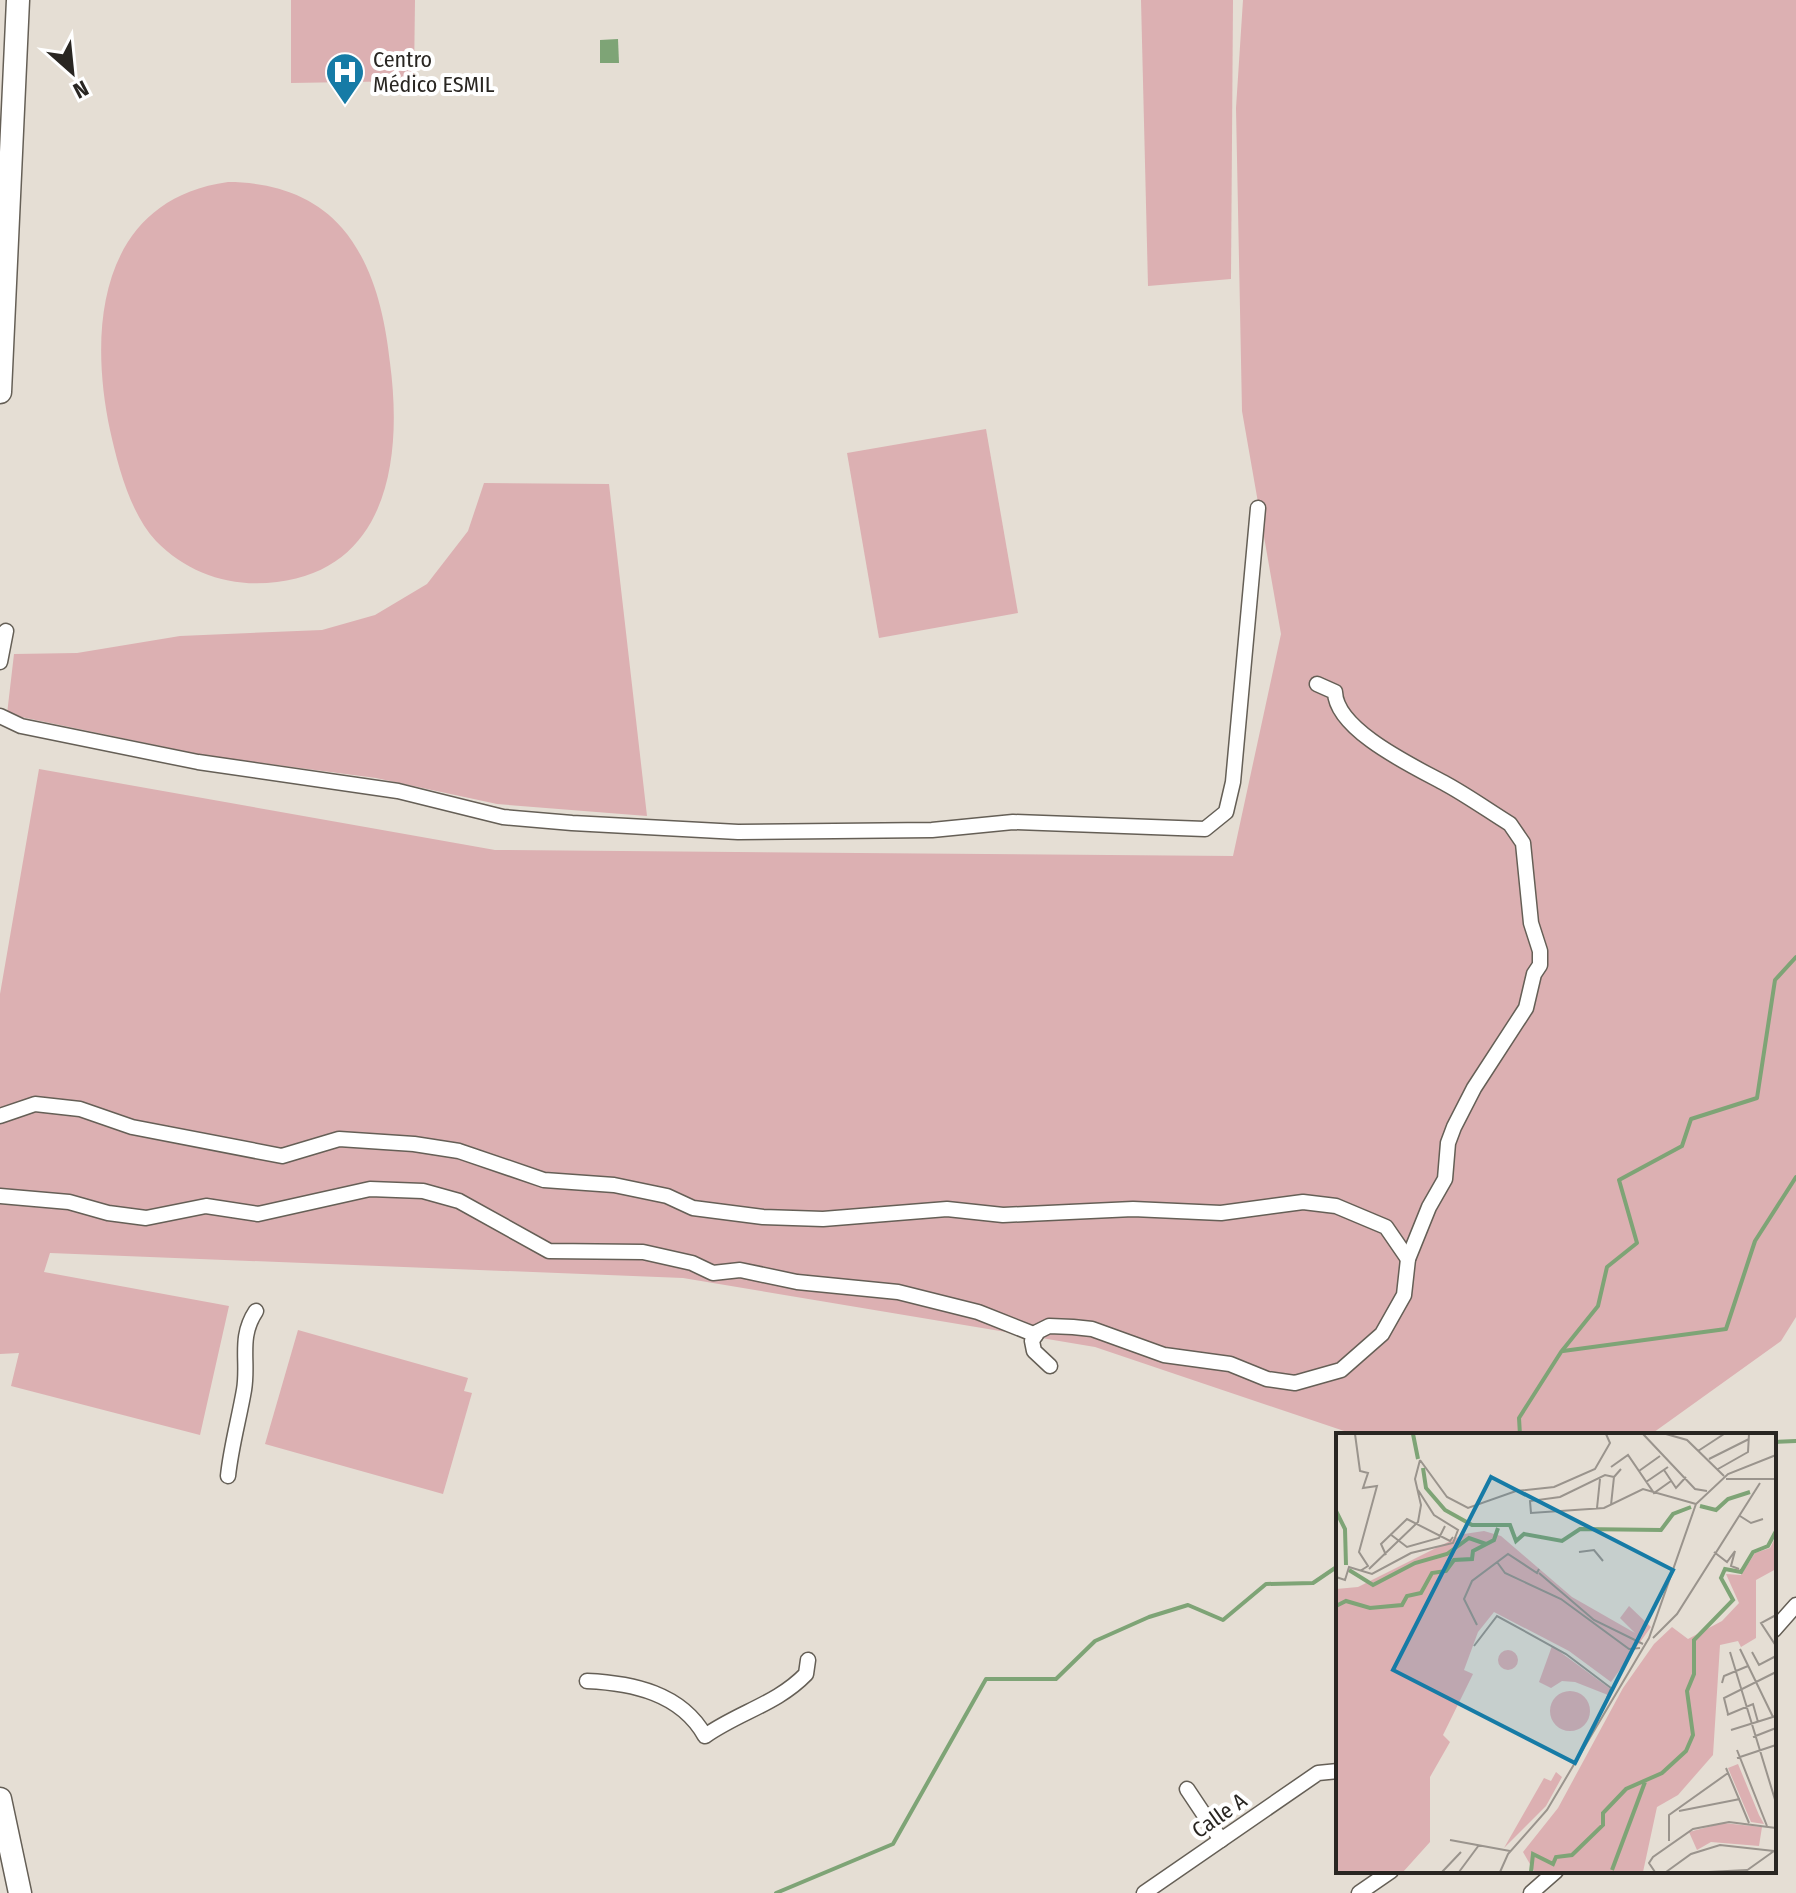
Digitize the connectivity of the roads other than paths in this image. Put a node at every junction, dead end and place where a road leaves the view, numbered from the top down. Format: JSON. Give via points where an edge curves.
{"nodes":[{"id":1,"x":18,"y":0,"type":"edge"},
{"id":2,"x":0,"y":392,"type":"edge"},
{"id":3,"x":1258,"y":508,"type":"dead end"},
{"id":4,"x":6,"y":631,"type":"dead end"},
{"id":5,"x":0,"y":662,"type":"edge"},
{"id":6,"x":1317,"y":684,"type":"dead end"},
{"id":7,"x":0,"y":716,"type":"edge"},
{"id":8,"x":0,"y":1116,"type":"edge"},
{"id":9,"x":0,"y":1196,"type":"edge"},
{"id":10,"x":1408,"y":1259,"type":"junction"},
{"id":11,"x":256,"y":1311,"type":"dead end"},
{"id":12,"x":1036,"y":1335,"type":"junction"},
{"id":13,"x":1050,"y":1366,"type":"dead end"},
{"id":14,"x":228,"y":1476,"type":"dead end"},
{"id":15,"x":1796,"y":1605,"type":"edge"},
{"id":16,"x":1776,"y":1628,"type":"edge"},
{"id":17,"x":808,"y":1660,"type":"dead end"},
{"id":18,"x":587,"y":1681,"type":"dead end"},
{"id":19,"x":1336,"y":1771,"type":"edge"},
{"id":20,"x":1187,"y":1789,"type":"dead end"},
{"id":21,"x":0,"y":1799,"type":"edge"},
{"id":22,"x":1221,"y":1840,"type":"junction"},
{"id":23,"x":5,"y":1843,"type":"edge"},
{"id":24,"x":1388,"y":1873,"type":"edge"},
{"id":25,"x":1554,"y":1873,"type":"edge"},
{"id":26,"x":20,"y":1893,"type":"edge"},
{"id":27,"x":1144,"y":1893,"type":"edge"},
{"id":28,"x":1359,"y":1893,"type":"edge"},
{"id":29,"x":1531,"y":1893,"type":"edge"}],
"edges":[{"from":1,"to":2,"type":"main road"},
{"from":3,"to":7,"type":"street","via":[[1233,782],[1226,812],[1216,824],[1192,832],[1013,822],[932,830],[738,832],[503,817],[398,791],[198,762],[21,726]]},
{"from":4,"to":5,"type":"street"},
{"from":6,"to":10,"type":"street","via":[[1335,692],[1340,709],[1366,735],[1408,766],[1510,824],[1523,843],[1540,965],[1526,1008],[1454,1127],[1445,1179]]},
{"from":8,"to":10,"type":"street","via":[[35,1104],[80,1109],[132,1127],[282,1156],[339,1139],[414,1144],[459,1151],[544,1180],[614,1185],[667,1196],[693,1208],[763,1217],[823,1219],[947,1209],[1003,1215],[1133,1209],[1221,1213],[1303,1202],[1336,1206],[1386,1227]]},
{"from":9,"to":12,"type":"street","via":[[69,1202],[146,1218],[206,1206],[258,1214],[370,1189],[423,1191],[459,1201],[549,1251],[643,1252],[713,1273],[740,1270],[797,1282],[898,1292],[978,1312]]},
{"from":10,"to":12,"type":"street","via":[[1404,1295],[1382,1334],[1348,1365],[1309,1381],[1282,1382],[1230,1364],[1164,1355],[1092,1329],[1049,1326]]},
{"from":11,"to":14,"type":"street","via":[[247,1325],[245,1386]]},
{"from":12,"to":13,"type":"street","via":[[1034,1351]]},
{"from":15,"to":16,"type":"street"},
{"from":17,"to":18,"type":"street","via":[[806,1674],[775,1702],[752,1708],[705,1736],[696,1720],[646,1689]]},
{"from":19,"to":22,"type":"street","name":"Calle A","via":[[1318,1773]]},
{"from":20,"to":22,"type":"street"},
{"from":21,"to":23,"type":"main road"},
{"from":22,"to":27,"type":"street","name":"Calle A"},
{"from":23,"to":26,"type":"main road"},
{"from":24,"to":28,"type":"street"},
{"from":25,"to":29,"type":"street"}]}
